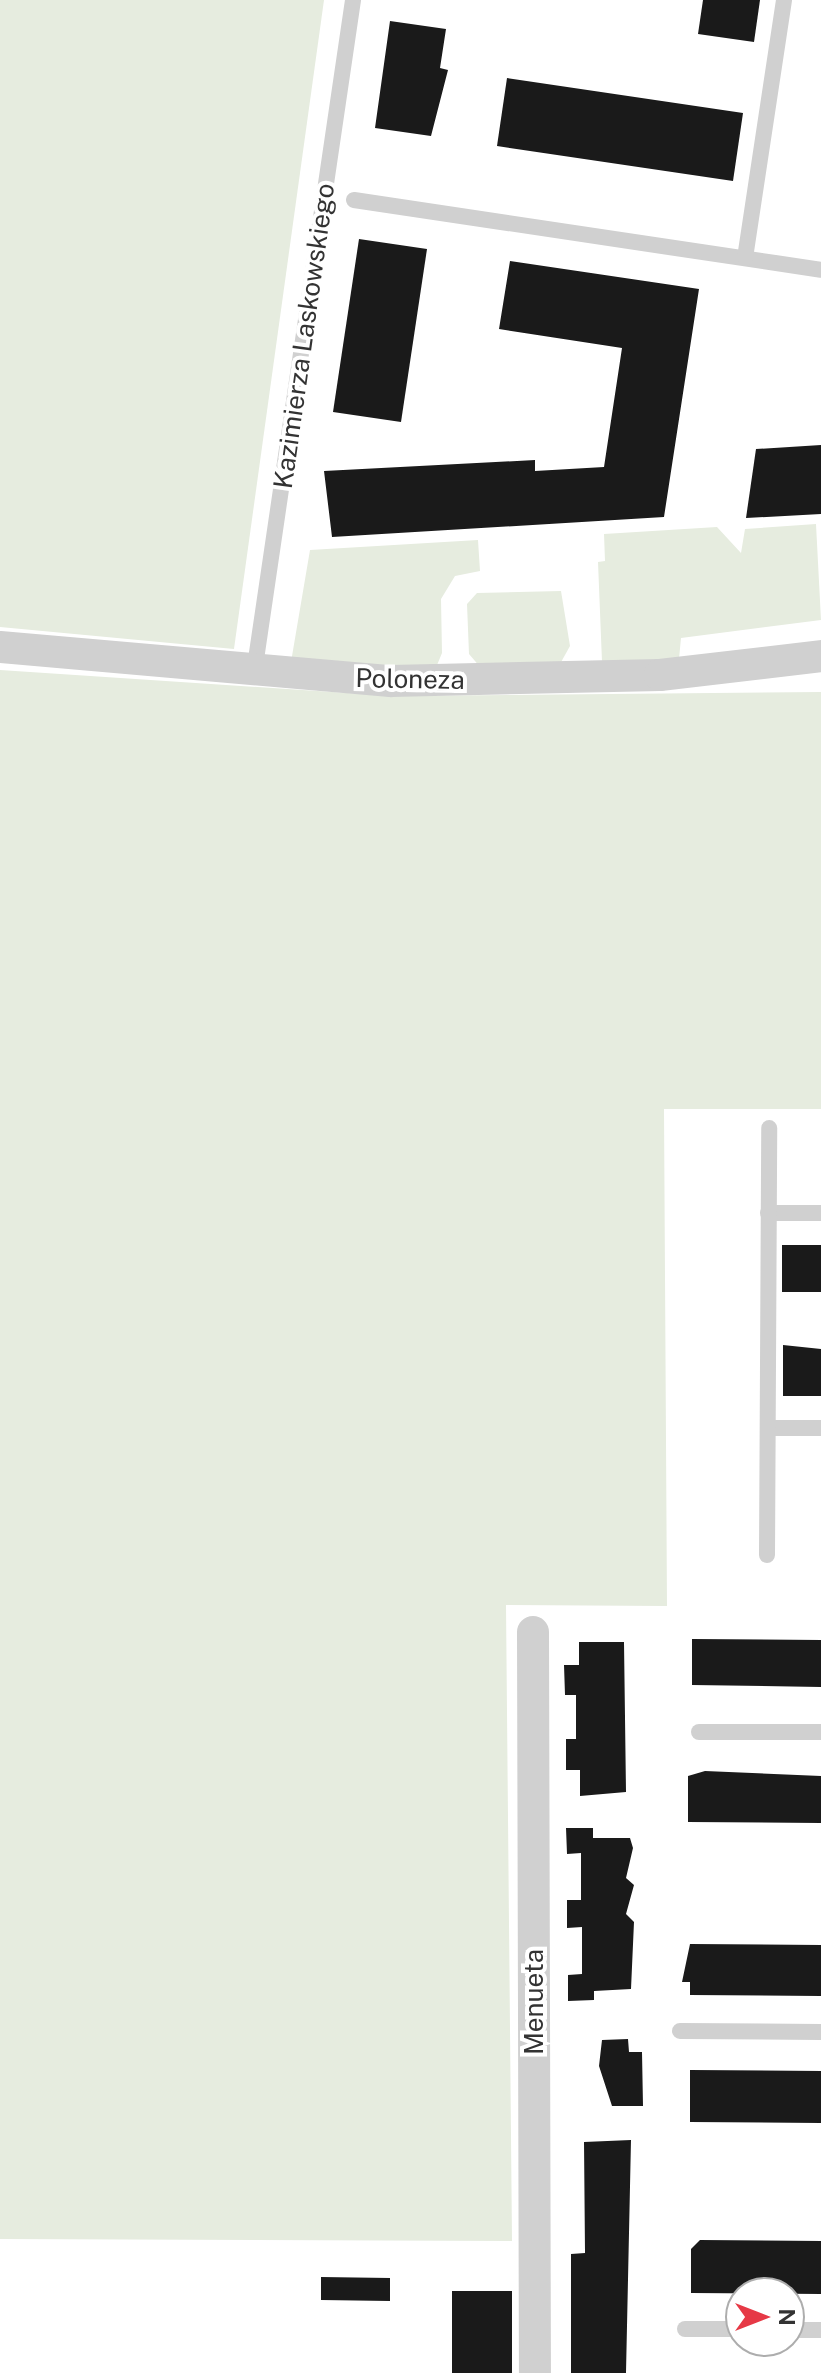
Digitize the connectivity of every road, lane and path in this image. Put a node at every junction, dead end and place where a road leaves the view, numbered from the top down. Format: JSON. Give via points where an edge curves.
{"nodes":[{"id":1,"x":353,"y":0,"type":"edge"},
{"id":2,"x":784,"y":0,"type":"edge"},
{"id":3,"x":354,"y":200,"type":"dead end"},
{"id":4,"x":745,"y":258,"type":"junction"},
{"id":5,"x":821,"y":270,"type":"edge"},
{"id":6,"x":0,"y":647,"type":"edge"},
{"id":7,"x":821,"y":656,"type":"edge"},
{"id":8,"x":254,"y":673,"type":"junction"},
{"id":9,"x":769,"y":1128,"type":"dead end"},
{"id":10,"x":768,"y":1213,"type":"junction"},
{"id":11,"x":821,"y":1213,"type":"edge"},
{"id":12,"x":768,"y":1428,"type":"junction"},
{"id":13,"x":821,"y":1428,"type":"edge"},
{"id":14,"x":767,"y":1555,"type":"dead end"},
{"id":15,"x":533,"y":1632,"type":"dead end"},
{"id":16,"x":699,"y":1732,"type":"dead end"},
{"id":17,"x":821,"y":1732,"type":"edge"},
{"id":18,"x":680,"y":2031,"type":"dead end"},
{"id":19,"x":821,"y":2032,"type":"edge"},
{"id":20,"x":685,"y":2329,"type":"dead end"},
{"id":21,"x":725,"y":2329,"type":"edge"},
{"id":22,"x":535,"y":2373,"type":"edge"}],
"edges":[{"from":1,"to":8,"type":"lane","name":"Kazimierza Laskowskiego"},
{"from":2,"to":4,"type":"lane"},
{"from":3,"to":4,"type":"lane"},
{"from":4,"to":5,"type":"lane"},
{"from":6,"to":8,"type":"street","name":"Poloneza"},
{"from":7,"to":8,"type":"street","name":"Poloneza","via":[[559,679]]},
{"from":9,"to":10,"type":"lane"},
{"from":10,"to":11,"type":"lane"},
{"from":10,"to":12,"type":"lane"},
{"from":12,"to":13,"type":"lane"},
{"from":12,"to":14,"type":"lane"},
{"from":15,"to":22,"type":"street","name":"Menueta"},
{"from":16,"to":17,"type":"lane"},
{"from":18,"to":19,"type":"lane"},
{"from":20,"to":21,"type":"lane"}]}
